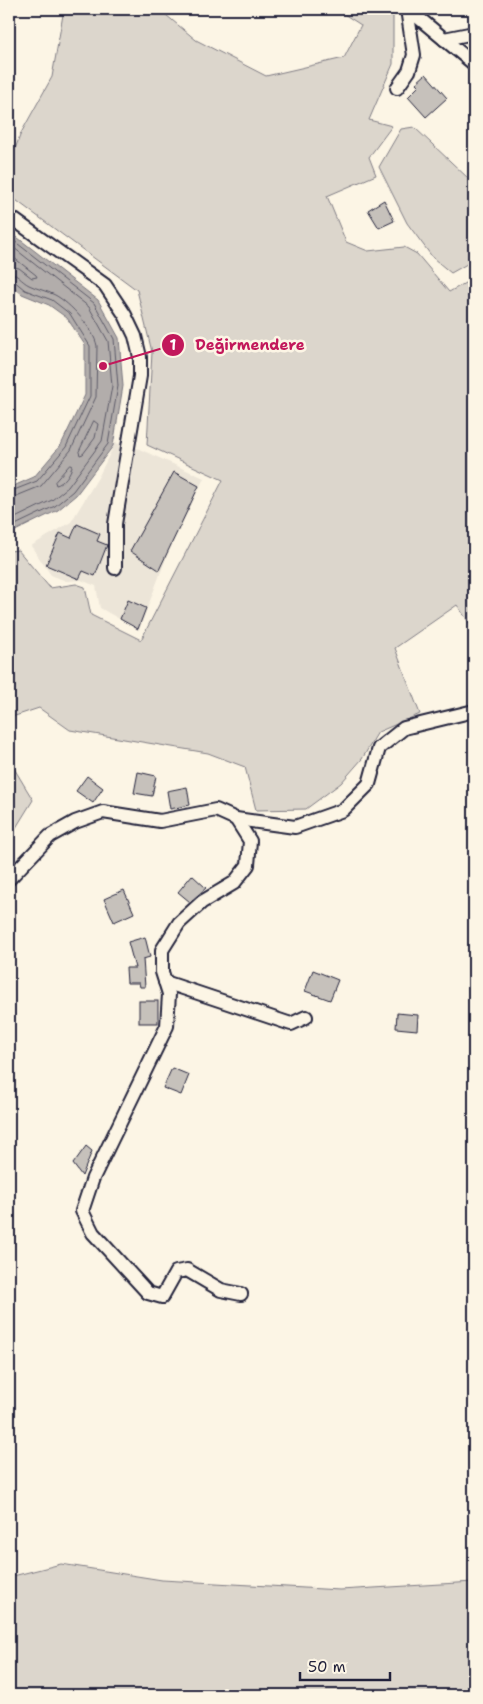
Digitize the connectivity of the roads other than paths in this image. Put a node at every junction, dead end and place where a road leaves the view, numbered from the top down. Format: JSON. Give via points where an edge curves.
{"nodes":[{"id":1,"x":407,"y":9,"type":"edge"},
{"id":2,"x":474,"y":33,"type":"edge"},
{"id":3,"x":444,"y":39,"type":"junction"},
{"id":4,"x":474,"y":64,"type":"edge"},
{"id":5,"x":397,"y":88,"type":"dead end"},
{"id":6,"x":9,"y":216,"type":"edge"},
{"id":7,"x":115,"y":568,"type":"dead end"},
{"id":8,"x":474,"y":711,"type":"edge"},
{"id":9,"x":236,"y":819,"type":"junction"},
{"id":10,"x":9,"y":878,"type":"edge"},
{"id":11,"x":165,"y":982,"type":"junction"},
{"id":12,"x":306,"y":1017,"type":"dead end"},
{"id":13,"x":241,"y":1294,"type":"dead end"}],
"edges":[{"from":1,"to":3,"type":"street"},
{"from":1,"to":5,"type":"street","via":[[414,55],[409,71]]},
{"from":2,"to":3,"type":"street"},
{"from":3,"to":4,"type":"street"},
{"from":6,"to":7,"type":"street","via":[[105,285],[126,315],[135,336],[140,376],[115,524]]},
{"from":8,"to":9,"type":"street","via":[[404,728],[380,748],[368,784],[343,810],[295,827]]},
{"from":9,"to":10,"type":"street","via":[[216,810],[160,821],[103,812],[50,836]]},
{"from":9,"to":11,"type":"street","via":[[250,841],[248,865],[234,883],[202,902],[179,923],[162,950]]},
{"from":11,"to":12,"type":"street","via":[[291,1024]]},
{"from":11,"to":13,"type":"street","via":[[169,994],[167,1026],[93,1178],[82,1211],[93,1233],[148,1292],[162,1297],[176,1272],[187,1270],[221,1290]]}]}
